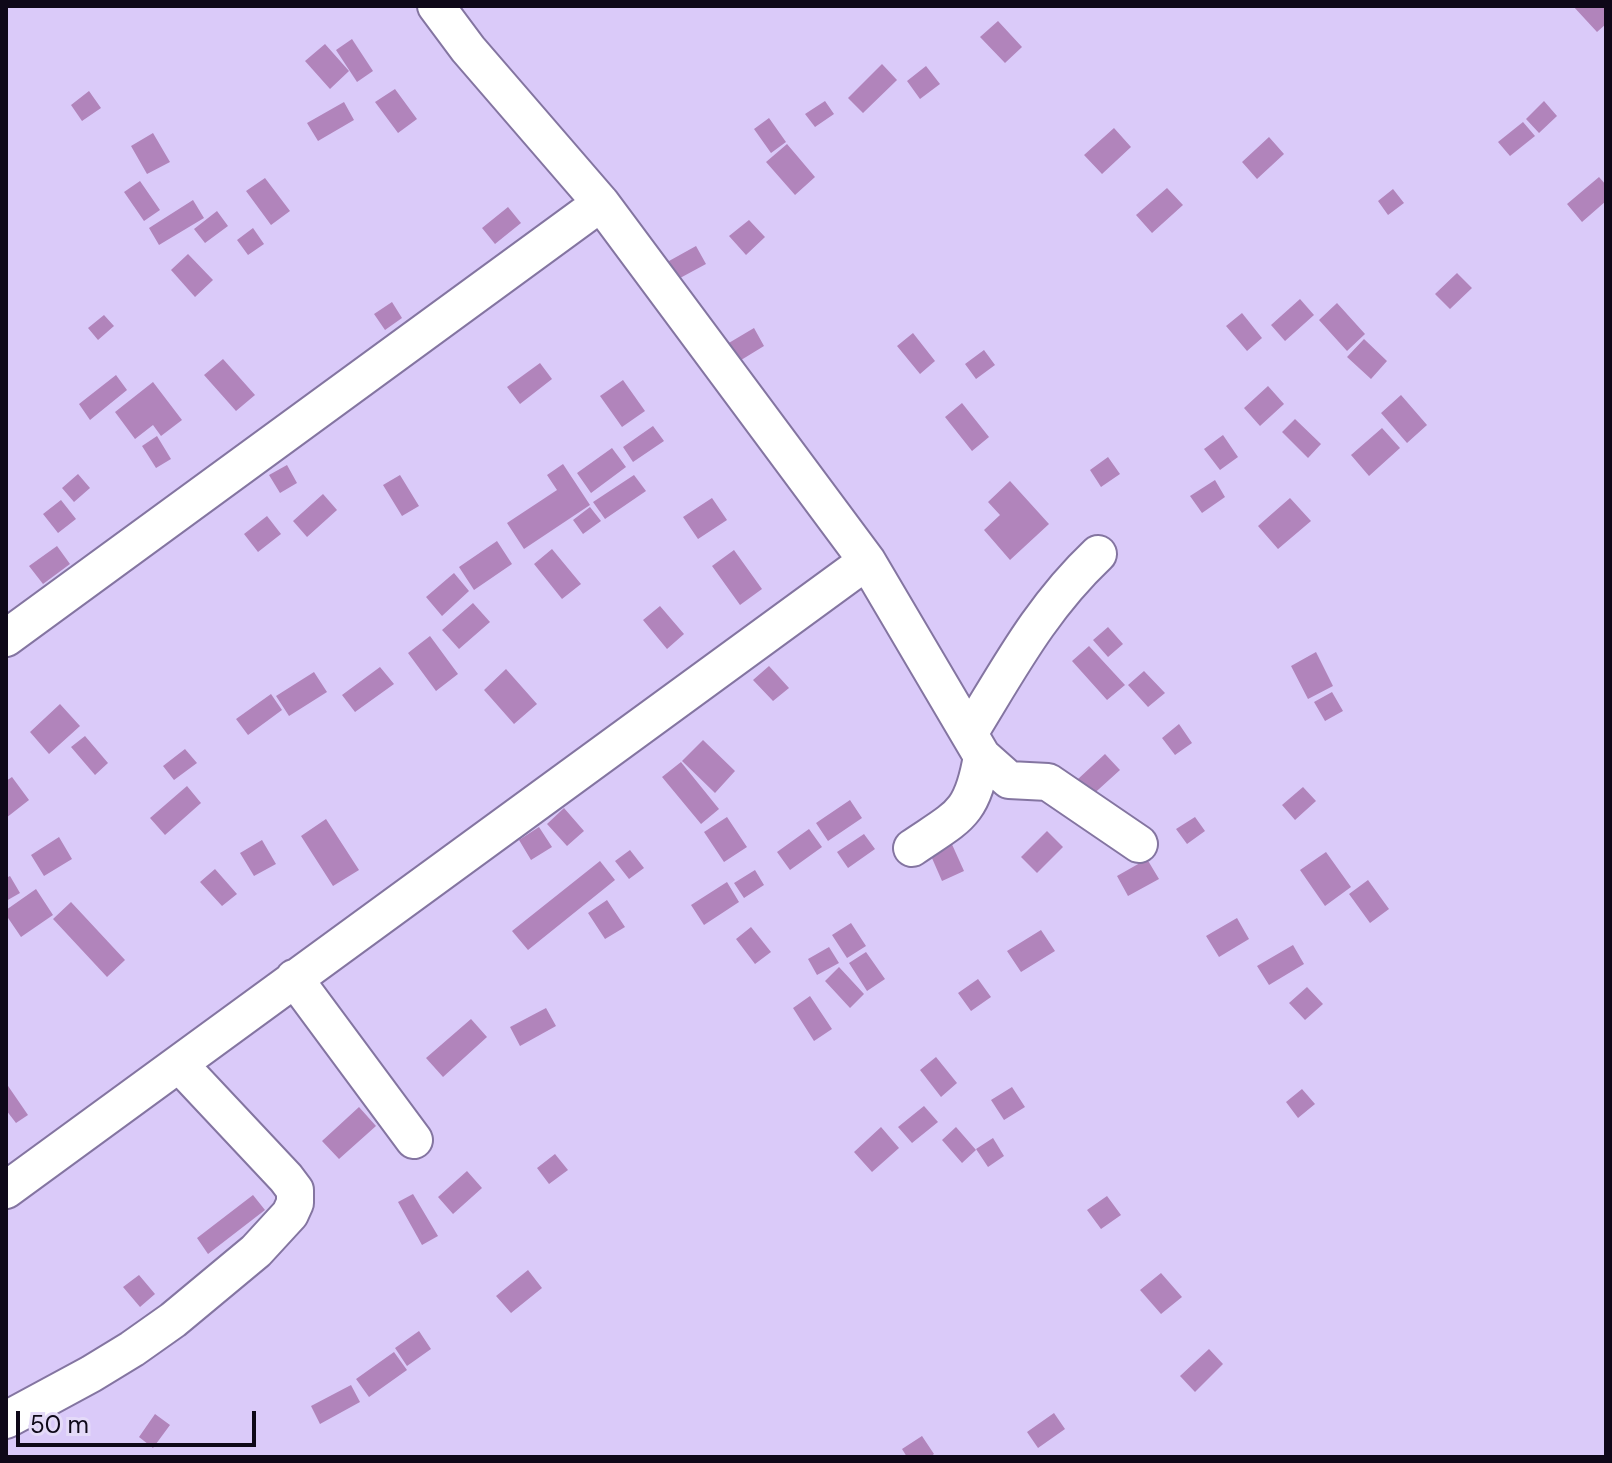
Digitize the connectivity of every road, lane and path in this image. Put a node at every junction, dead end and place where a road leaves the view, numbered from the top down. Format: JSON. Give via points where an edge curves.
{"nodes":[{"id":1,"x":436,"y":6,"type":"edge"},
{"id":2,"x":601,"y":203,"type":"junction"},
{"id":3,"x":1098,"y":554,"type":"dead end"},
{"id":4,"x":867,"y":561,"type":"junction"},
{"id":5,"x":6,"y":638,"type":"edge"},
{"id":6,"x":976,"y":744,"type":"junction"},
{"id":7,"x":1139,"y":844,"type":"dead end"},
{"id":8,"x":912,"y":848,"type":"dead end"},
{"id":9,"x":294,"y":978,"type":"junction"},
{"id":10,"x":179,"y":1064,"type":"junction"},
{"id":11,"x":414,"y":1140,"type":"dead end"},
{"id":12,"x":6,"y":1190,"type":"edge"},
{"id":13,"x":6,"y":1420,"type":"edge"}],
"edges":[{"from":1,"to":2,"type":"street"},
{"from":2,"to":4,"type":"street"},
{"from":2,"to":5,"type":"street"},
{"from":3,"to":6,"type":"street","via":[[1046,611]]},
{"from":4,"to":6,"type":"street"},
{"from":4,"to":9,"type":"street"},
{"from":6,"to":7,"type":"street","via":[[1009,780],[1048,782]]},
{"from":6,"to":8,"type":"street","via":[[972,799],[953,820]]},
{"from":9,"to":10,"type":"street"},
{"from":9,"to":11,"type":"street"},
{"from":10,"to":12,"type":"street"},
{"from":10,"to":13,"type":"street","via":[[295,1190],[290,1214],[256,1251],[173,1320],[91,1374]]}]}
